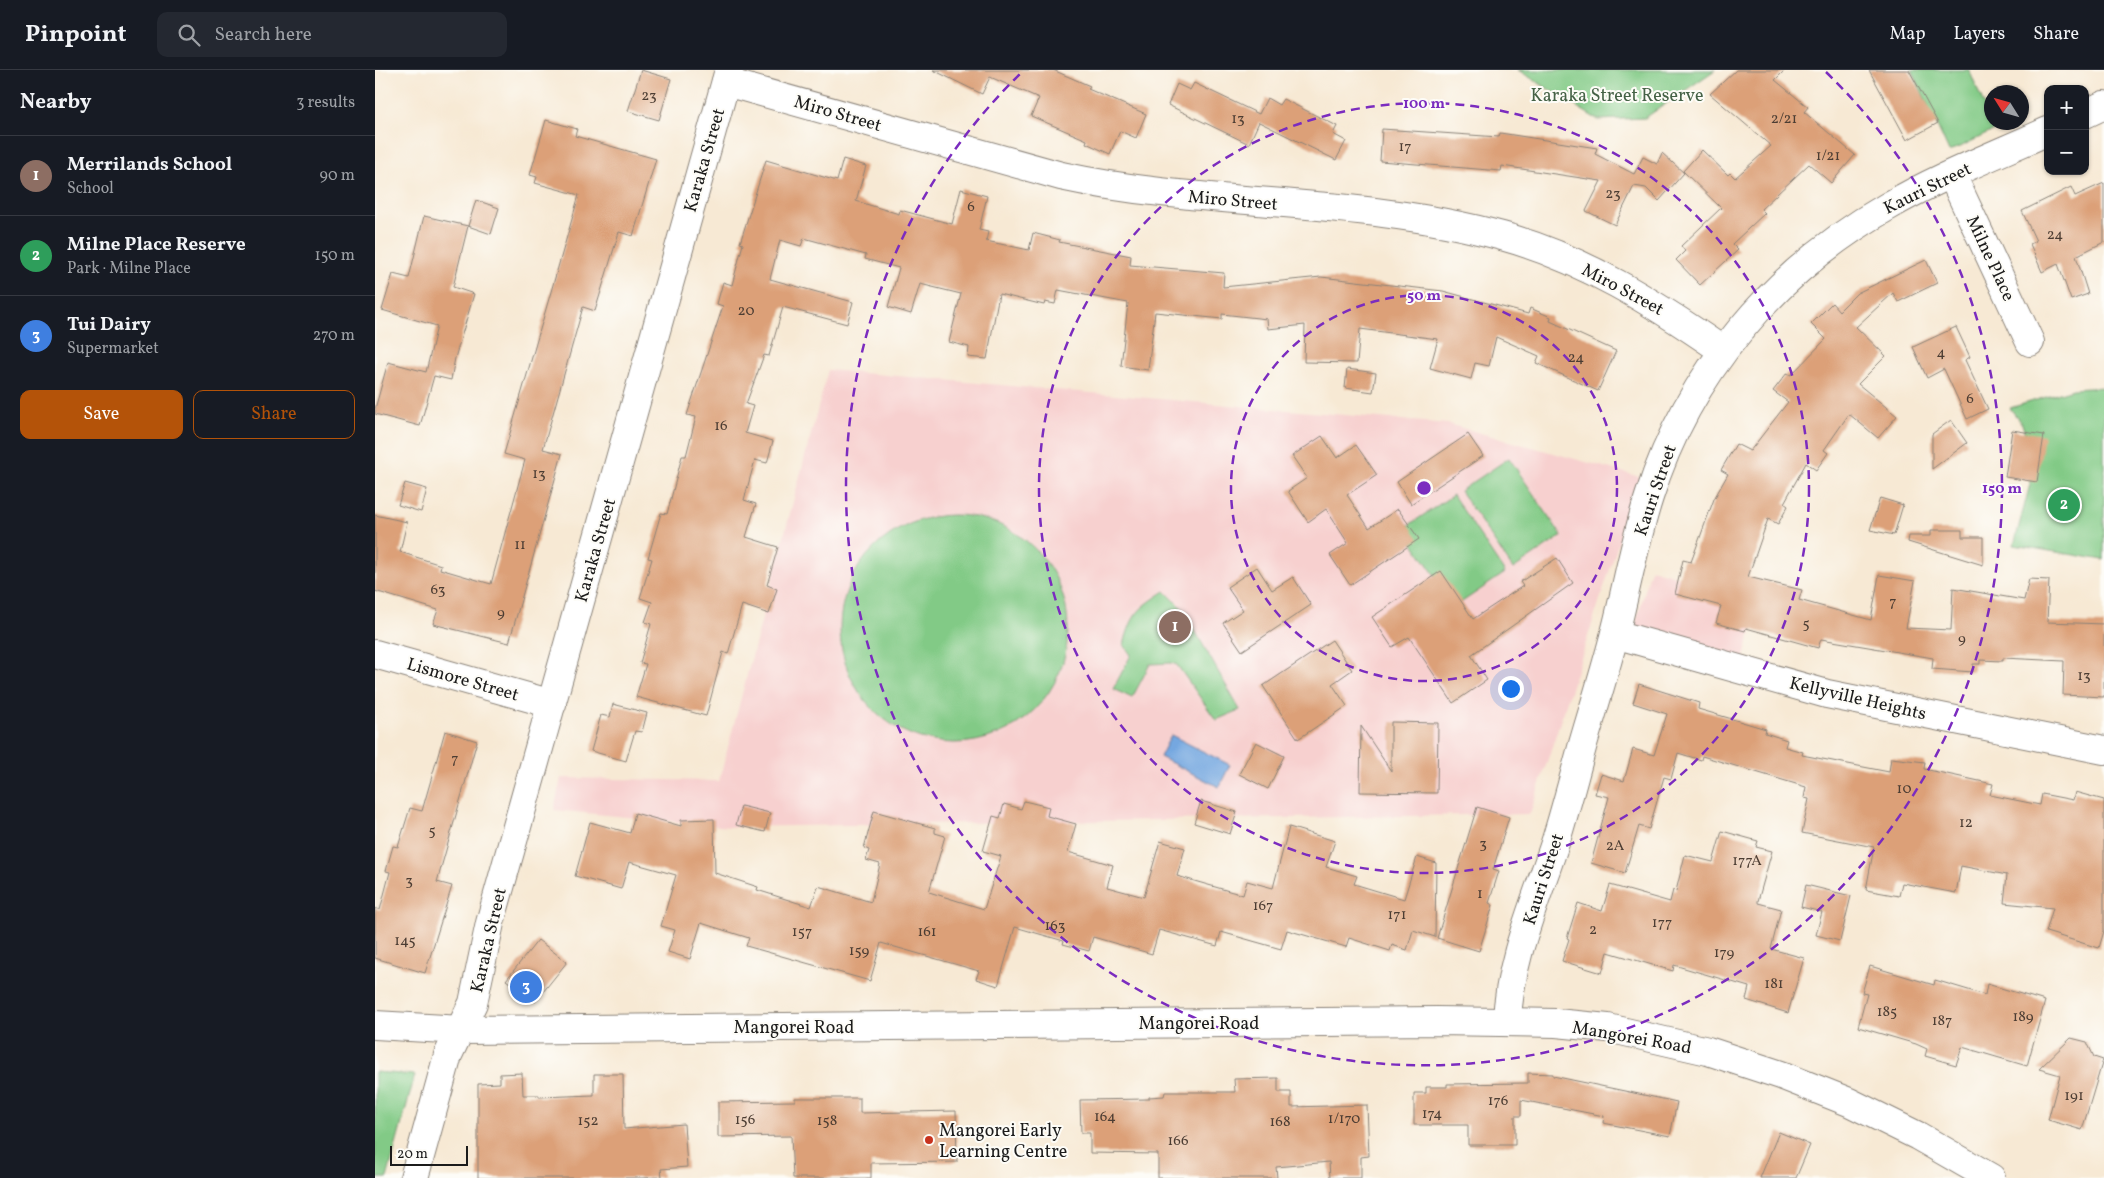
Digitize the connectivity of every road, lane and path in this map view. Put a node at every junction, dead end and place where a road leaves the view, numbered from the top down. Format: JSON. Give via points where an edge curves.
{"nodes":[{"id":1,"x":728,"y":76,"type":"edge"},
{"id":2,"x":2104,"y":105,"type":"edge"},
{"id":3,"x":2089,"y":112,"type":"edge"},
{"id":4,"x":2044,"y":133,"type":"edge"},
{"id":5,"x":1952,"y":175,"type":"junction"},
{"id":6,"x":2030,"y":342,"type":"dead end"},
{"id":7,"x":1722,"y":350,"type":"junction"},
{"id":8,"x":1615,"y":634,"type":"junction"},
{"id":9,"x":375,"y":654,"type":"edge"},
{"id":10,"x":552,"y":704,"type":"junction"},
{"id":11,"x":2104,"y":750,"type":"edge"},
{"id":12,"x":1507,"y":1022,"type":"junction"},
{"id":13,"x":375,"y":1025,"type":"edge"},
{"id":14,"x":462,"y":1030,"type":"junction"},
{"id":15,"x":414,"y":1178,"type":"edge"},
{"id":16,"x":1991,"y":1178,"type":"edge"}],
"edges":[{"from":1,"to":7,"type":"street","name":"Miro Street","via":[[1061,176],[1106,186],[1399,214],[1503,236],[1618,284],[1667,312]]},
{"from":1,"to":10,"type":"street","name":"Karaka Street"},
{"from":2,"to":3,"type":"street"},
{"from":4,"to":5,"type":"street","name":"Kauri Street"},
{"from":5,"to":6,"type":"street","name":"Milne Place"},
{"from":5,"to":7,"type":"street","name":"Kauri Street","via":[[1887,207],[1797,271],[1756,309]]},
{"from":7,"to":8,"type":"street","name":"Kauri Street","via":[[1689,406],[1649,497]]},
{"from":8,"to":11,"type":"street","name":"Kellyville Heights","via":[[1827,694]]},
{"from":8,"to":12,"type":"street","name":"Kauri Street","via":[[1533,905],[1508,998]]},
{"from":9,"to":10,"type":"street","name":"Lismore Street"},
{"from":10,"to":14,"type":"street","name":"Karaka Street","via":[[490,923],[473,1003]]},
{"from":12,"to":14,"type":"street","name":"Mangorei Road"},
{"from":12,"to":16,"type":"street","name":"Mangorei Road","via":[[1608,1028],[1708,1051],[1849,1102],[1918,1136]]},
{"from":13,"to":14,"type":"street","name":"Mangorei Road"},
{"from":14,"to":15,"type":"street","name":"Karaka Street","via":[[448,1055]]}]}
